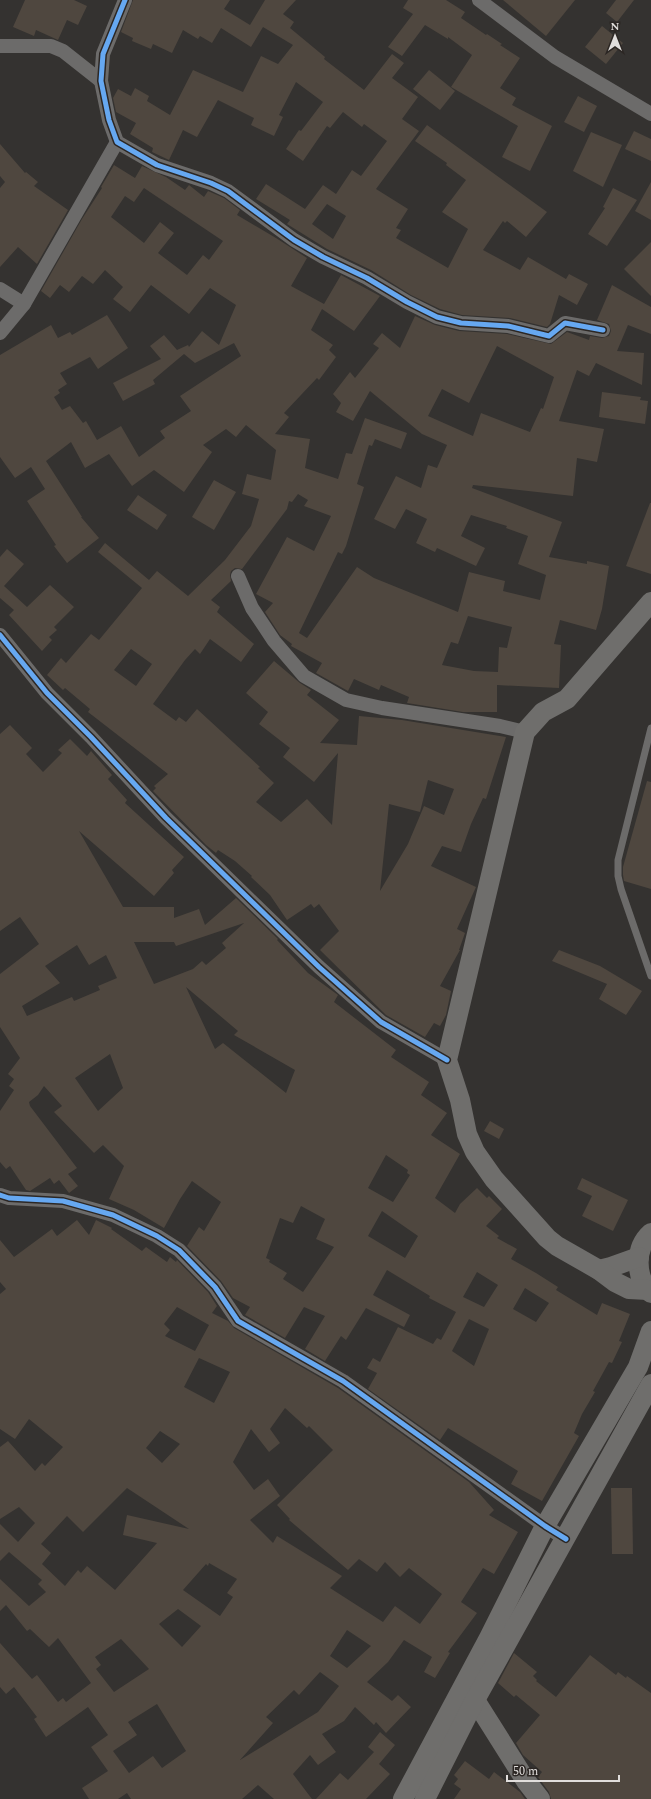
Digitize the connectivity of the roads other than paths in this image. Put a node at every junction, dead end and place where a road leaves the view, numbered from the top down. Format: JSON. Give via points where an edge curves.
{"nodes":[{"id":1,"x":125,"y":0,"type":"edge"},
{"id":2,"x":479,"y":0,"type":"edge"},
{"id":3,"x":0,"y":46,"type":"edge"},
{"id":4,"x":101,"y":81,"type":"junction"},
{"id":5,"x":651,"y":114,"type":"edge"},
{"id":6,"x":117,"y":142,"type":"junction"},
{"id":7,"x":0,"y":289,"type":"edge"},
{"id":8,"x":24,"y":304,"type":"junction"},
{"id":9,"x":603,"y":330,"type":"dead end"},
{"id":10,"x":0,"y":333,"type":"edge"},
{"id":11,"x":238,"y":576,"type":"dead end"},
{"id":12,"x":651,"y":602,"type":"edge"},
{"id":13,"x":0,"y":634,"type":"edge"},
{"id":14,"x":651,"y":728,"type":"edge"},
{"id":15,"x":525,"y":732,"type":"junction"},
{"id":16,"x":651,"y":976,"type":"edge"},
{"id":17,"x":447,"y":1060,"type":"junction"},
{"id":18,"x":0,"y":1195,"type":"edge"},
{"id":19,"x":651,"y":1233,"type":"edge"},
{"id":20,"x":639,"y":1257,"type":"junction"},
{"id":21,"x":598,"y":1270,"type":"junction"},
{"id":22,"x":650,"y":1292,"type":"edge"},
{"id":23,"x":651,"y":1331,"type":"edge"},
{"id":24,"x":651,"y":1384,"type":"edge"},
{"id":25,"x":545,"y":1526,"type":"junction"},
{"id":26,"x":566,"y":1539,"type":"junction"},
{"id":27,"x":497,"y":1642,"type":"junction"},
{"id":28,"x":475,"y":1700,"type":"junction"},
{"id":29,"x":403,"y":1799,"type":"edge"},
{"id":30,"x":425,"y":1799,"type":"edge"},
{"id":31,"x":540,"y":1799,"type":"edge"}],
"edges":[{"from":1,"to":4,"type":"street","via":[[103,54]]},
{"from":2,"to":5,"type":"street","via":[[555,57]]},
{"from":3,"to":4,"type":"street","via":[[51,46]]},
{"from":4,"to":6,"type":"street","via":[[109,120]]},
{"from":6,"to":8,"type":"street"},
{"from":6,"to":9,"type":"street","via":[[157,165],[228,191],[294,240],[437,317],[461,323],[508,326],[549,336],[565,323]]},
{"from":7,"to":8,"type":"street"},
{"from":8,"to":10,"type":"street"},
{"from":11,"to":15,"type":"street","via":[[252,608],[274,641],[304,676],[346,700]]},
{"from":12,"to":15,"type":"main road","via":[[567,699],[543,712]]},
{"from":13,"to":17,"type":"street","via":[[47,693],[166,818],[318,967],[381,1022]]},
{"from":14,"to":16,"type":"lane","via":[[618,860],[618,876]]},
{"from":15,"to":17,"type":"main road"},
{"from":17,"to":21,"type":"main road","via":[[460,1100],[467,1134],[486,1169],[547,1238]]},
{"from":18,"to":25,"type":"street","via":[[9,1198],[63,1201],[113,1215],[157,1236],[179,1250],[210,1282],[238,1320],[344,1381]]},
{"from":19,"to":20,"type":"main road","via":[[642,1245]]},
{"from":20,"to":21,"type":"main road","via":[[611,1268]]},
{"from":20,"to":22,"type":"main road","via":[[642,1280]]},
{"from":21,"to":22,"type":"main road","via":[[629,1289]]},
{"from":23,"to":25,"type":"main road","via":[[638,1367]]},
{"from":24,"to":26,"type":"main road"},
{"from":25,"to":26,"type":"street"},
{"from":25,"to":27,"type":"main road"},
{"from":26,"to":27,"type":"main road"},
{"from":27,"to":28,"type":"main road"},
{"from":27,"to":29,"type":"main road"},
{"from":28,"to":30,"type":"main road"},
{"from":28,"to":31,"type":"main road"}]}
